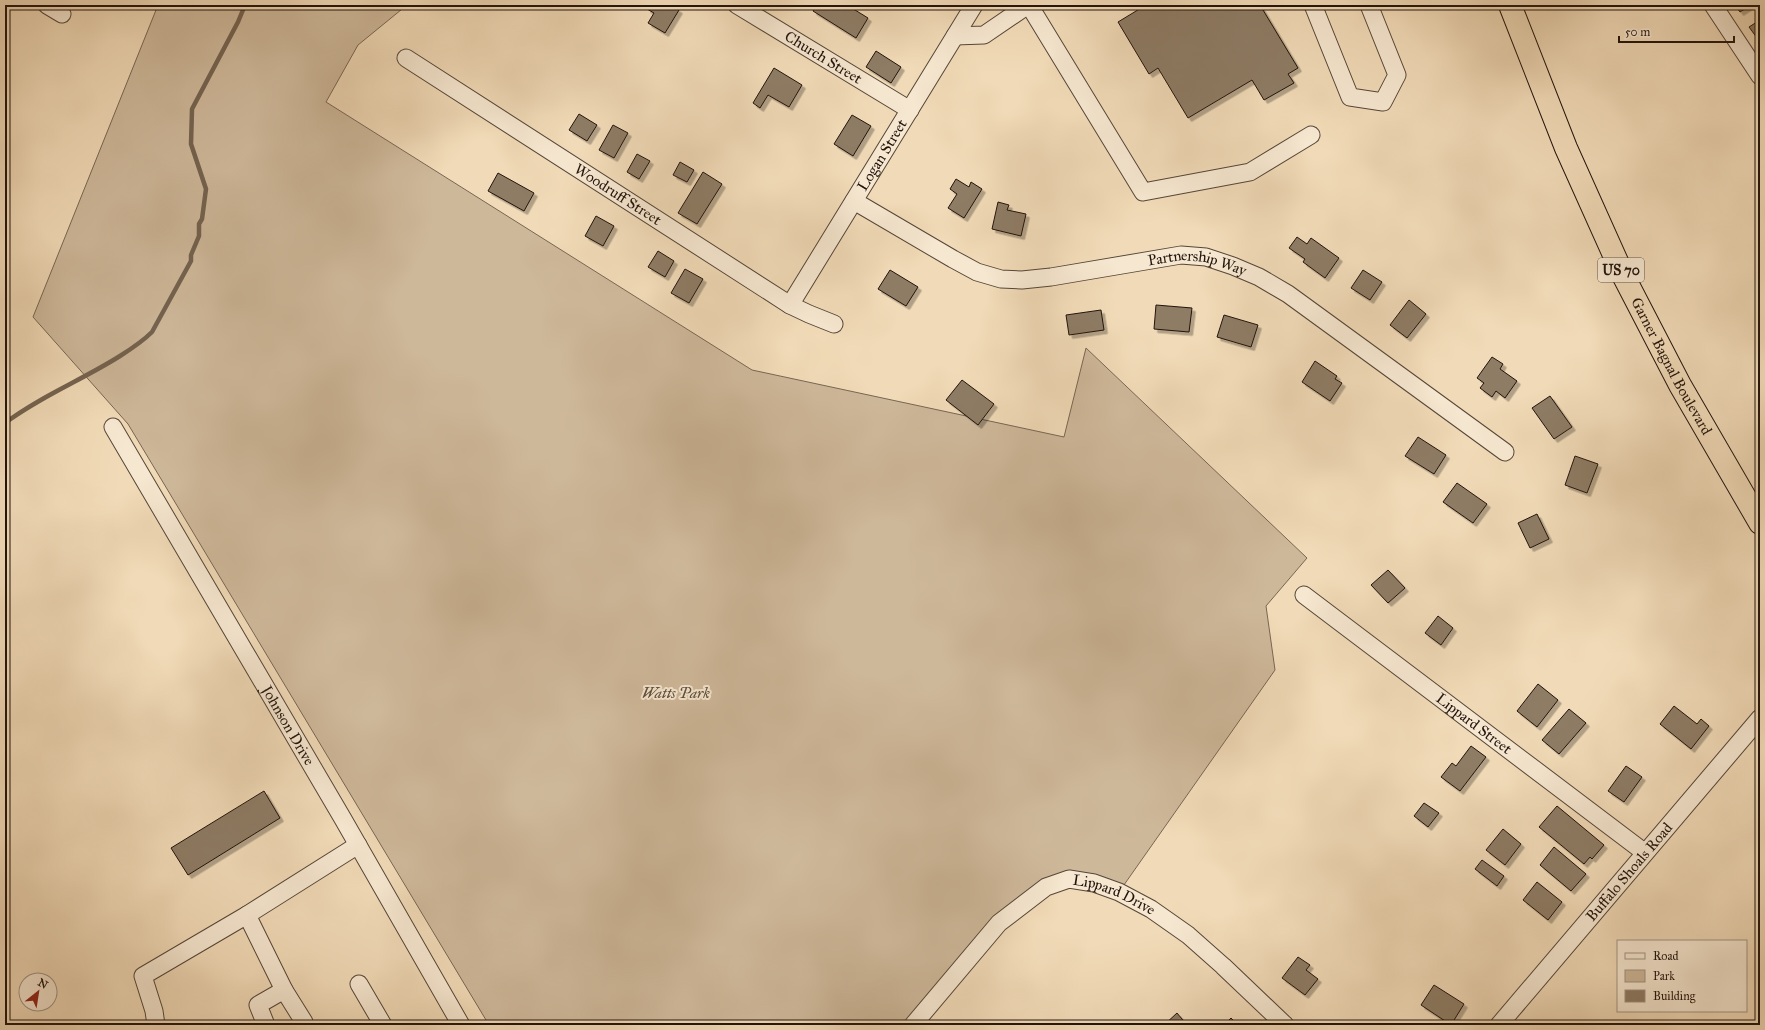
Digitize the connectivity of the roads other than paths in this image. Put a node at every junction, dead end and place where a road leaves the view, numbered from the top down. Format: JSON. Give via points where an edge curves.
{"nodes":[{"id":1,"x":47,"y":5,"type":"edge"},
{"id":2,"x":737,"y":5,"type":"edge"},
{"id":3,"x":974,"y":5,"type":"edge"},
{"id":4,"x":1028,"y":5,"type":"edge"},
{"id":5,"x":1313,"y":5,"type":"edge"},
{"id":6,"x":1369,"y":5,"type":"edge"},
{"id":7,"x":1510,"y":5,"type":"edge"},
{"id":8,"x":1713,"y":5,"type":"edge"},
{"id":9,"x":62,"y":14,"type":"dead end"},
{"id":10,"x":955,"y":36,"type":"junction"},
{"id":11,"x":406,"y":58,"type":"dead end"},
{"id":12,"x":1760,"y":76,"type":"edge"},
{"id":13,"x":910,"y":110,"type":"junction"},
{"id":14,"x":1311,"y":135,"type":"dead end"},
{"id":15,"x":854,"y":201,"type":"junction"},
{"id":16,"x":790,"y":305,"type":"junction"},
{"id":17,"x":834,"y":324,"type":"dead end"},
{"id":18,"x":113,"y":427,"type":"dead end"},
{"id":19,"x":1505,"y":452,"type":"dead end"},
{"id":20,"x":1760,"y":523,"type":"edge"},
{"id":21,"x":1304,"y":595,"type":"dead end"},
{"id":22,"x":1760,"y":718,"type":"edge"},
{"id":23,"x":358,"y":845,"type":"junction"},
{"id":24,"x":1644,"y":852,"type":"junction"},
{"id":25,"x":247,"y":914,"type":"junction"},
{"id":26,"x":359,"y":984,"type":"dead end"},
{"id":27,"x":284,"y":990,"type":"junction"},
{"id":28,"x":304,"y":1022,"type":"dead end"},
{"id":29,"x":156,"y":1025,"type":"edge"},
{"id":30,"x":266,"y":1025,"type":"edge"},
{"id":31,"x":383,"y":1025,"type":"edge"},
{"id":32,"x":461,"y":1025,"type":"edge"},
{"id":33,"x":913,"y":1025,"type":"edge"},
{"id":34,"x":1285,"y":1025,"type":"edge"},
{"id":35,"x":1498,"y":1025,"type":"edge"}],
"edges":[{"from":1,"to":9,"type":"street"},
{"from":2,"to":13,"type":"street","name":"Church Street"},
{"from":3,"to":10,"type":"street","name":"Logan Street"},
{"from":4,"to":10,"type":"street","via":[[984,35]]},
{"from":4,"to":14,"type":"street","via":[[1144,192],[1250,172]]},
{"from":5,"to":6,"type":"street","via":[[1350,97],[1383,102],[1397,76]]},
{"from":7,"to":20,"type":"highway","name":"Garner Bagnal Boulevard","number":"US 70","via":[[1566,148],[1624,275],[1680,385]]},
{"from":8,"to":12,"type":"street"},
{"from":10,"to":13,"type":"street","name":"Logan Street"},
{"from":11,"to":16,"type":"street","name":"Woodruff Street"},
{"from":13,"to":15,"type":"street","name":"Logan Street"},
{"from":15,"to":16,"type":"street","name":"Logan Street"},
{"from":15,"to":19,"type":"street","name":"Partnership Way","via":[[977,272],[1002,279],[1051,277],[1181,254],[1206,257],[1233,266],[1288,294]]},
{"from":16,"to":17,"type":"street","name":"Woodruff Street"},
{"from":18,"to":23,"type":"street","name":"Johnson Drive"},
{"from":21,"to":24,"type":"street","name":"Lippard Street"},
{"from":22,"to":24,"type":"street","name":"Buffalo Shoals Road"},
{"from":23,"to":25,"type":"street"},
{"from":23,"to":32,"type":"street","name":"Johnson Drive"},
{"from":24,"to":35,"type":"street","name":"Buffalo Shoals Road"},
{"from":25,"to":27,"type":"street"},
{"from":25,"to":29,"type":"street","via":[[143,976]]},
{"from":26,"to":31,"type":"street"},
{"from":27,"to":28,"type":"street"},
{"from":27,"to":30,"type":"street","via":[[258,1004]]},
{"from":33,"to":34,"type":"street","name":"Lippard Drive","via":[[1000,923],[1046,887],[1069,879],[1094,882],[1151,909],[1188,935]]}]}
